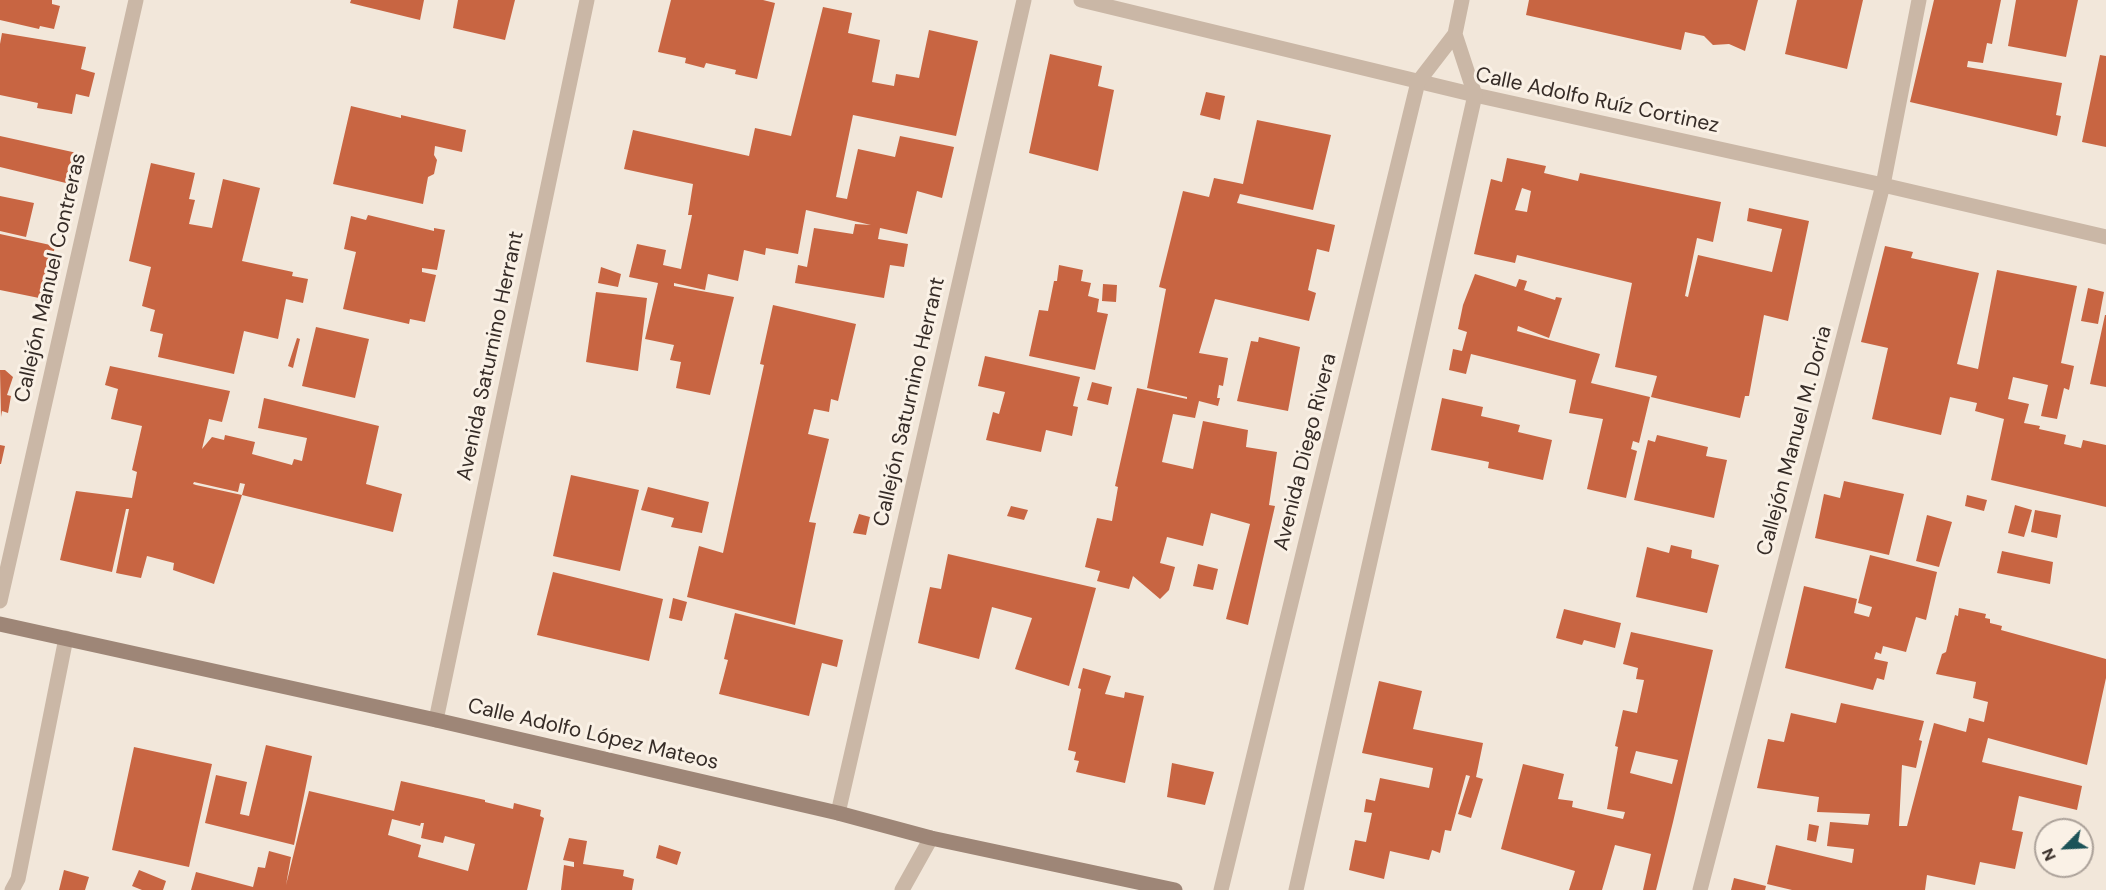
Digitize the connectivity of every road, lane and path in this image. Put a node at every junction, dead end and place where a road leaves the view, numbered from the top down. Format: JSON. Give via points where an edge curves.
{"nodes":[{"id":1,"x":136,"y":0,"type":"edge"},
{"id":2,"x":586,"y":0,"type":"edge"},
{"id":3,"x":1024,"y":0,"type":"edge"},
{"id":4,"x":1081,"y":0,"type":"edge"},
{"id":5,"x":1462,"y":0,"type":"edge"},
{"id":6,"x":1919,"y":0,"type":"edge"},
{"id":7,"x":1455,"y":34,"type":"junction"},
{"id":8,"x":1418,"y":82,"type":"junction"},
{"id":9,"x":1475,"y":95,"type":"junction"},
{"id":10,"x":1883,"y":185,"type":"junction"},
{"id":11,"x":2106,"y":237,"type":"edge"},
{"id":12,"x":0,"y":601,"type":"edge"},
{"id":13,"x":0,"y":624,"type":"edge"},
{"id":14,"x":66,"y":638,"type":"junction"},
{"id":15,"x":436,"y":720,"type":"junction"},
{"id":16,"x":838,"y":813,"type":"junction"},
{"id":17,"x":931,"y":838,"type":"junction"},
{"id":18,"x":12,"y":890,"type":"edge"},
{"id":19,"x":902,"y":890,"type":"edge"},
{"id":20,"x":1175,"y":890,"type":"edge"},
{"id":21,"x":1221,"y":890,"type":"edge"},
{"id":22,"x":1296,"y":890,"type":"edge"},
{"id":23,"x":1700,"y":890,"type":"edge"}],
"edges":[{"from":1,"to":12,"type":"street","name":"Callejón Manuel Contreras"},
{"from":2,"to":15,"type":"street","name":"Avenida Saturnino Herrant"},
{"from":3,"to":16,"type":"street","name":"Callejón Saturnino Herrant"},
{"from":4,"to":8,"type":"street","name":"Calle Adolfo Ruíz Cortinez"},
{"from":5,"to":7,"type":"street","name":"Avenida Diego Rivera"},
{"from":6,"to":10,"type":"street","name":"Callejón Manuel M. Doria"},
{"from":7,"to":8,"type":"street","name":"Avenida Diego Rivera"},
{"from":7,"to":9,"type":"street","name":"Avenida Diego Rivera"},
{"from":8,"to":9,"type":"street","name":"Calle Adolfo Ruíz Cortinez"},
{"from":8,"to":21,"type":"street","name":"Avenida Diego Rivera"},
{"from":9,"to":10,"type":"street","name":"Calle Adolfo Ruíz Cortinez"},
{"from":9,"to":22,"type":"street"},
{"from":10,"to":11,"type":"street","name":"Calle Adolfo Ruíz Cortinez"},
{"from":10,"to":23,"type":"street","name":"Callejón Manuel M. Doria"},
{"from":13,"to":14,"type":"main road","name":"Calle Adolfo López Mateos"},
{"from":14,"to":15,"type":"main road","name":"Calle Adolfo López Mateos"},
{"from":14,"to":18,"type":"street","via":[[18,879]]},
{"from":15,"to":16,"type":"main road","name":"Calle Adolfo López Mateos"},
{"from":16,"to":17,"type":"main road","name":"Calle Adolfo López Mateos"},
{"from":17,"to":19,"type":"street"},
{"from":17,"to":20,"type":"main road","name":"Calle Adolfo López Mateos"}]}
